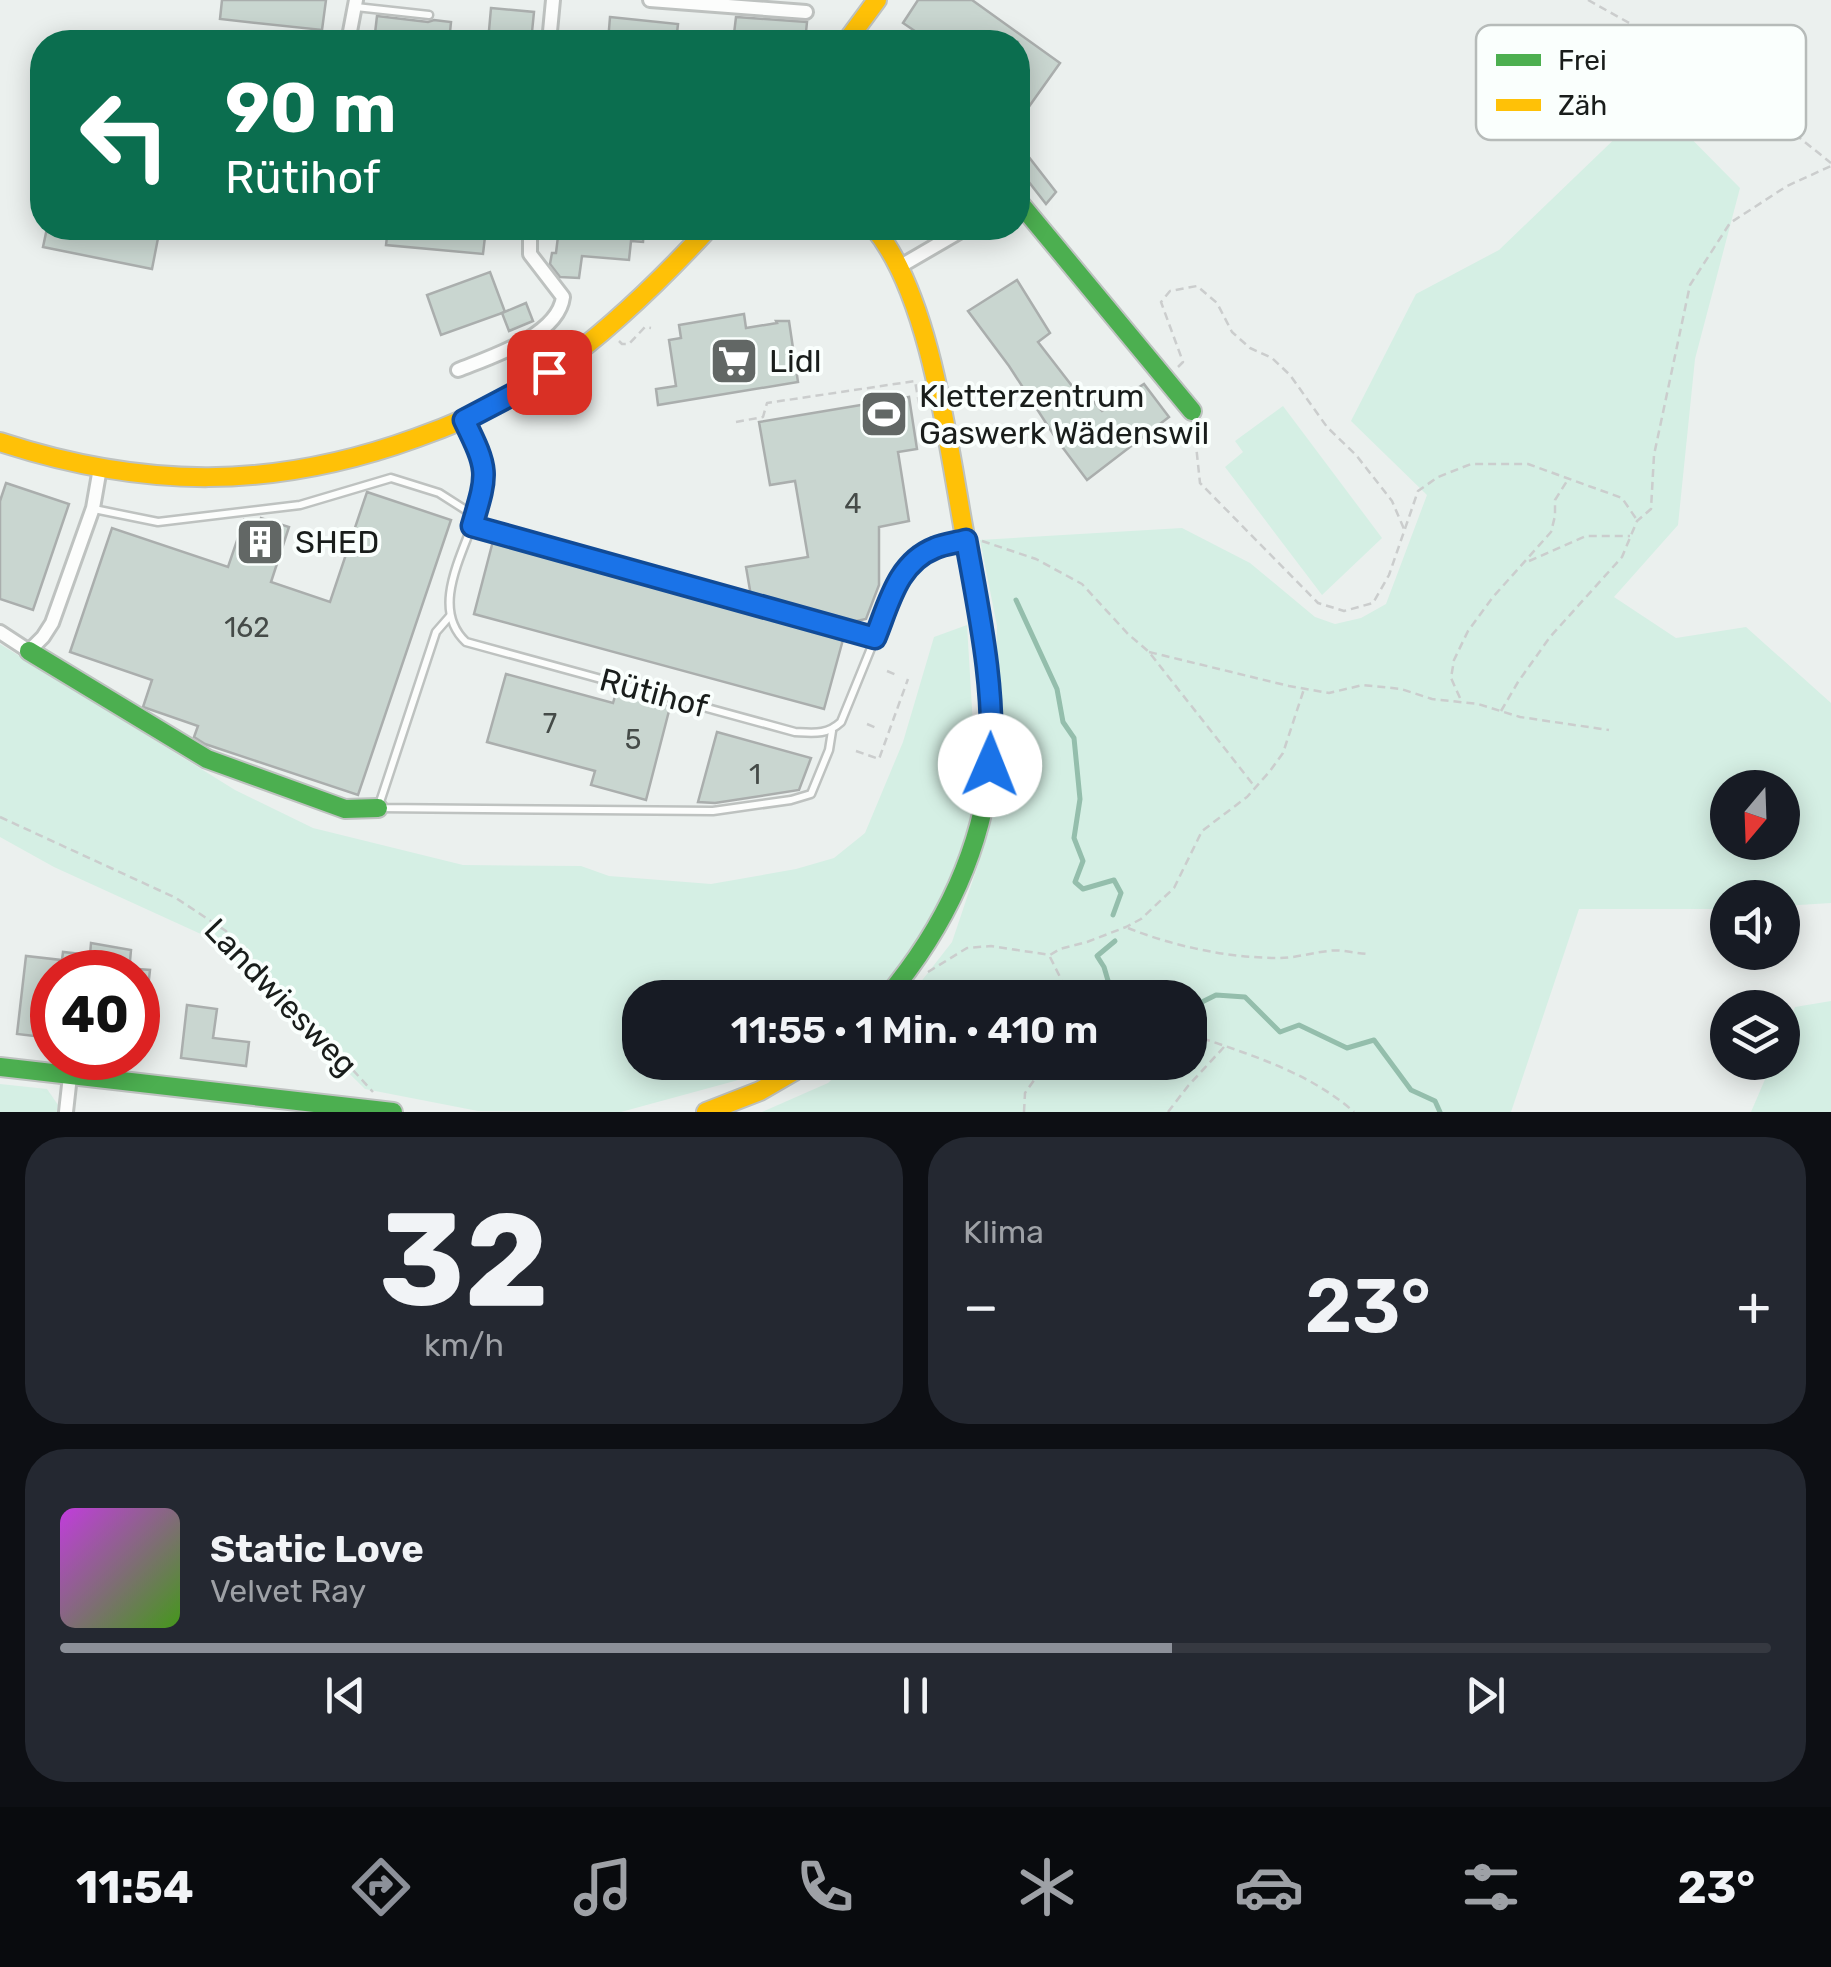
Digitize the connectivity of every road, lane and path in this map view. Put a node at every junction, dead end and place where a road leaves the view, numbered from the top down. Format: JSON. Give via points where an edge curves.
{"nodes":[{"id":1,"x":554,"y":0,"type":"edge"},
{"id":2,"x":650,"y":0,"type":"edge"},
{"id":3,"x":876,"y":0,"type":"edge"},
{"id":4,"x":1588,"y":0,"type":"edge"},
{"id":5,"x":356,"y":4,"type":"edge"},
{"id":6,"x":806,"y":12,"type":"dead end"},
{"id":7,"x":428,"y":15,"type":"dead end"},
{"id":8,"x":1636,"y":25,"type":"edge"},
{"id":9,"x":351,"y":30,"type":"edge"},
{"id":10,"x":550,"y":30,"type":"edge"},
{"id":11,"x":855,"y":30,"type":"edge"},
{"id":12,"x":1802,"y":140,"type":"edge"},
{"id":13,"x":1831,"y":164,"type":"edge"},
{"id":14,"x":1030,"y":215,"type":"edge"},
{"id":15,"x":530,"y":240,"type":"edge"},
{"id":16,"x":698,"y":240,"type":"edge"},
{"id":17,"x":885,"y":240,"type":"edge"},
{"id":18,"x":945,"y":240,"type":"edge"},
{"id":19,"x":899,"y":267,"type":"junction"},
{"id":20,"x":651,"y":328,"type":"dead end"},
{"id":21,"x":618,"y":340,"type":"dead end"},
{"id":22,"x":458,"y":370,"type":"dead end"},
{"id":23,"x":1167,"y":380,"type":"junction"},
{"id":24,"x":941,"y":407,"type":"junction"},
{"id":25,"x":1192,"y":411,"type":"joint"},
{"id":26,"x":464,"y":420,"type":"junction"},
{"id":27,"x":736,"y":422,"type":"dead end"},
{"id":28,"x":0,"y":442,"type":"edge"},
{"id":29,"x":100,"y":468,"type":"junction"},
{"id":30,"x":1568,"y":480,"type":"junction"},
{"id":31,"x":92,"y":508,"type":"junction"},
{"id":32,"x":475,"y":516,"type":"junction"},
{"id":33,"x":1638,"y":521,"type":"junction"},
{"id":34,"x":472,"y":526,"type":"junction"},
{"id":35,"x":1404,"y":530,"type":"junction"},
{"id":36,"x":1632,"y":536,"type":"junction"},
{"id":37,"x":966,"y":540,"type":"junction"},
{"id":38,"x":1524,"y":564,"type":"junction"},
{"id":39,"x":450,"y":616,"type":"junction"},
{"id":40,"x":0,"y":632,"type":"edge"},
{"id":41,"x":875,"y":638,"type":"junction"},
{"id":42,"x":29,"y":651,"type":"junction"},
{"id":43,"x":1149,"y":652,"type":"junction"},
{"id":44,"x":887,"y":671,"type":"dead end"},
{"id":45,"x":899,"y":676,"type":"dead end"},
{"id":46,"x":908,"y":679,"type":"dead end"},
{"id":47,"x":1304,"y":689,"type":"junction"},
{"id":48,"x":1461,"y":701,"type":"junction"},
{"id":49,"x":1501,"y":711,"type":"junction"},
{"id":50,"x":866,"y":724,"type":"dead end"},
{"id":51,"x":879,"y":728,"type":"dead end"},
{"id":52,"x":1609,"y":730,"type":"dead end"},
{"id":53,"x":832,"y":731,"type":"junction"},
{"id":54,"x":856,"y":751,"type":"dead end"},
{"id":55,"x":1256,"y":788,"type":"junction"},
{"id":56,"x":378,"y":808,"type":"junction"},
{"id":57,"x":0,"y":817,"type":"edge"},
{"id":58,"x":1126,"y":927,"type":"junction"},
{"id":59,"x":1366,"y":954,"type":"dead end"},
{"id":60,"x":1050,"y":955,"type":"junction"},
{"id":61,"x":924,"y":971,"type":"dead end"},
{"id":62,"x":900,"y":980,"type":"edge"},
{"id":63,"x":1062,"y":980,"type":"edge"},
{"id":64,"x":1207,"y":1040,"type":"edge"},
{"id":65,"x":1225,"y":1046,"type":"junction"},
{"id":66,"x":0,"y":1066,"type":"edge"},
{"id":67,"x":30,"y":1070,"type":"edge"},
{"id":68,"x":70,"y":1080,"type":"edge"},
{"id":69,"x":106,"y":1080,"type":"edge"},
{"id":70,"x":782,"y":1080,"type":"edge"},
{"id":71,"x":1034,"y":1080,"type":"edge"},
{"id":72,"x":66,"y":1112,"type":"edge"},
{"id":73,"x":392,"y":1112,"type":"edge"},
{"id":74,"x":706,"y":1112,"type":"edge"},
{"id":75,"x":1024,"y":1112,"type":"edge"},
{"id":76,"x":1168,"y":1112,"type":"edge"},
{"id":77,"x":1354,"y":1112,"type":"edge"}],
"edges":[{"from":1,"to":10,"type":"street"},
{"from":2,"to":6,"type":"street"},
{"from":3,"to":11,"type":"street"},
{"from":4,"to":8,"type":"path"},
{"from":5,"to":7,"type":"lane"},
{"from":5,"to":9,"type":"street"},
{"from":12,"to":13,"type":"path"},
{"from":13,"to":33,"type":"path","via":[[1730,223],[1690,285],[1654,455],[1651,509]]},
{"from":14,"to":23,"type":"street"},
{"from":15,"to":22,"type":"street","via":[[530,254],[563,297],[561,309],[532,336]]},
{"from":16,"to":26,"type":"street","via":[[570,358]]},
{"from":17,"to":19,"type":"street"},
{"from":18,"to":19,"type":"street"},
{"from":19,"to":24,"type":"street"},
{"from":20,"to":21,"type":"path","via":[[627,344]]},
{"from":23,"to":25,"type":"street"},
{"from":23,"to":35,"type":"path","via":[[1183,362],[1161,302],[1170,291],[1196,286],[1218,303],[1232,332],[1290,374],[1392,500]]},
{"from":24,"to":27,"type":"path","via":[[920,409],[916,381],[767,403],[762,417]]},
{"from":24,"to":37,"type":"street"},
{"from":25,"to":35,"type":"path","via":[[1200,483],[1318,603],[1344,611],[1373,603]]},
{"from":26,"to":29,"type":"street","via":[[389,449],[300,471],[192,478]]},
{"from":26,"to":32,"type":"lane","via":[[485,473]]},
{"from":28,"to":29,"type":"street"},
{"from":29,"to":31,"type":"street"},
{"from":30,"to":33,"type":"path","via":[[1622,498]]},
{"from":30,"to":35,"type":"path","via":[[1528,464],[1471,464],[1418,491]]},
{"from":30,"to":38,"type":"path","via":[[1555,500],[1550,532]]},
{"from":31,"to":32,"type":"lane","via":[[158,522],[300,505],[391,478],[439,493]]},
{"from":31,"to":42,"type":"street","via":[[52,622]]},
{"from":32,"to":34,"type":"lane"},
{"from":33,"to":36,"type":"path"},
{"from":34,"to":39,"type":"lane","via":[[448,597]]},
{"from":34,"to":41,"type":"lane"},
{"from":36,"to":38,"type":"path","via":[[1586,536]]},
{"from":36,"to":49,"type":"path","via":[[1622,558],[1550,638]]},
{"from":37,"to":41,"type":"lane","via":[[933,549],[902,572]]},
{"from":37,"to":43,"type":"path","via":[[1009,548],[1061,570]]},
{"from":37,"to":62,"type":"street","via":[[990,709],[988,788],[953,897]]},
{"from":38,"to":48,"type":"path","via":[[1468,631],[1454,660],[1452,678]]},
{"from":39,"to":53,"type":"lane","name":"Rütihof","via":[[466,642],[795,732]]},
{"from":39,"to":56,"type":"lane","via":[[436,632]]},
{"from":40,"to":42,"type":"street"},
{"from":41,"to":53,"type":"lane","via":[[842,722]]},
{"from":42,"to":56,"type":"street","via":[[207,759],[346,808]]},
{"from":43,"to":47,"type":"path"},
{"from":43,"to":55,"type":"path"},
{"from":44,"to":45,"type":"path"},
{"from":46,"to":54,"type":"path","via":[[879,760]]},
{"from":47,"to":48,"type":"path","via":[[1329,693],[1363,684]]},
{"from":47,"to":55,"type":"path","via":[[1282,753]]},
{"from":48,"to":49,"type":"path"},
{"from":49,"to":52,"type":"path"},
{"from":50,"to":51,"type":"path"},
{"from":53,"to":56,"type":"lane","via":[[811,794],[791,800],[713,812]]},
{"from":55,"to":58,"type":"path","via":[[1202,831],[1174,888]]},
{"from":57,"to":73,"type":"path","name":"Landwiesweg","via":[[176,898],[226,932]]},
{"from":58,"to":59,"type":"path","via":[[1165,942],[1272,958],[1330,950]]},
{"from":58,"to":60,"type":"path"},
{"from":60,"to":61,"type":"path","via":[[967,948]]},
{"from":60,"to":63,"type":"path"},
{"from":64,"to":65,"type":"path"},
{"from":65,"to":76,"type":"path"},
{"from":65,"to":77,"type":"path","via":[[1314,1082]]},
{"from":66,"to":67,"type":"street"},
{"from":68,"to":72,"type":"street"},
{"from":69,"to":73,"type":"street"},
{"from":70,"to":74,"type":"street"},
{"from":71,"to":75,"type":"path"}]}
